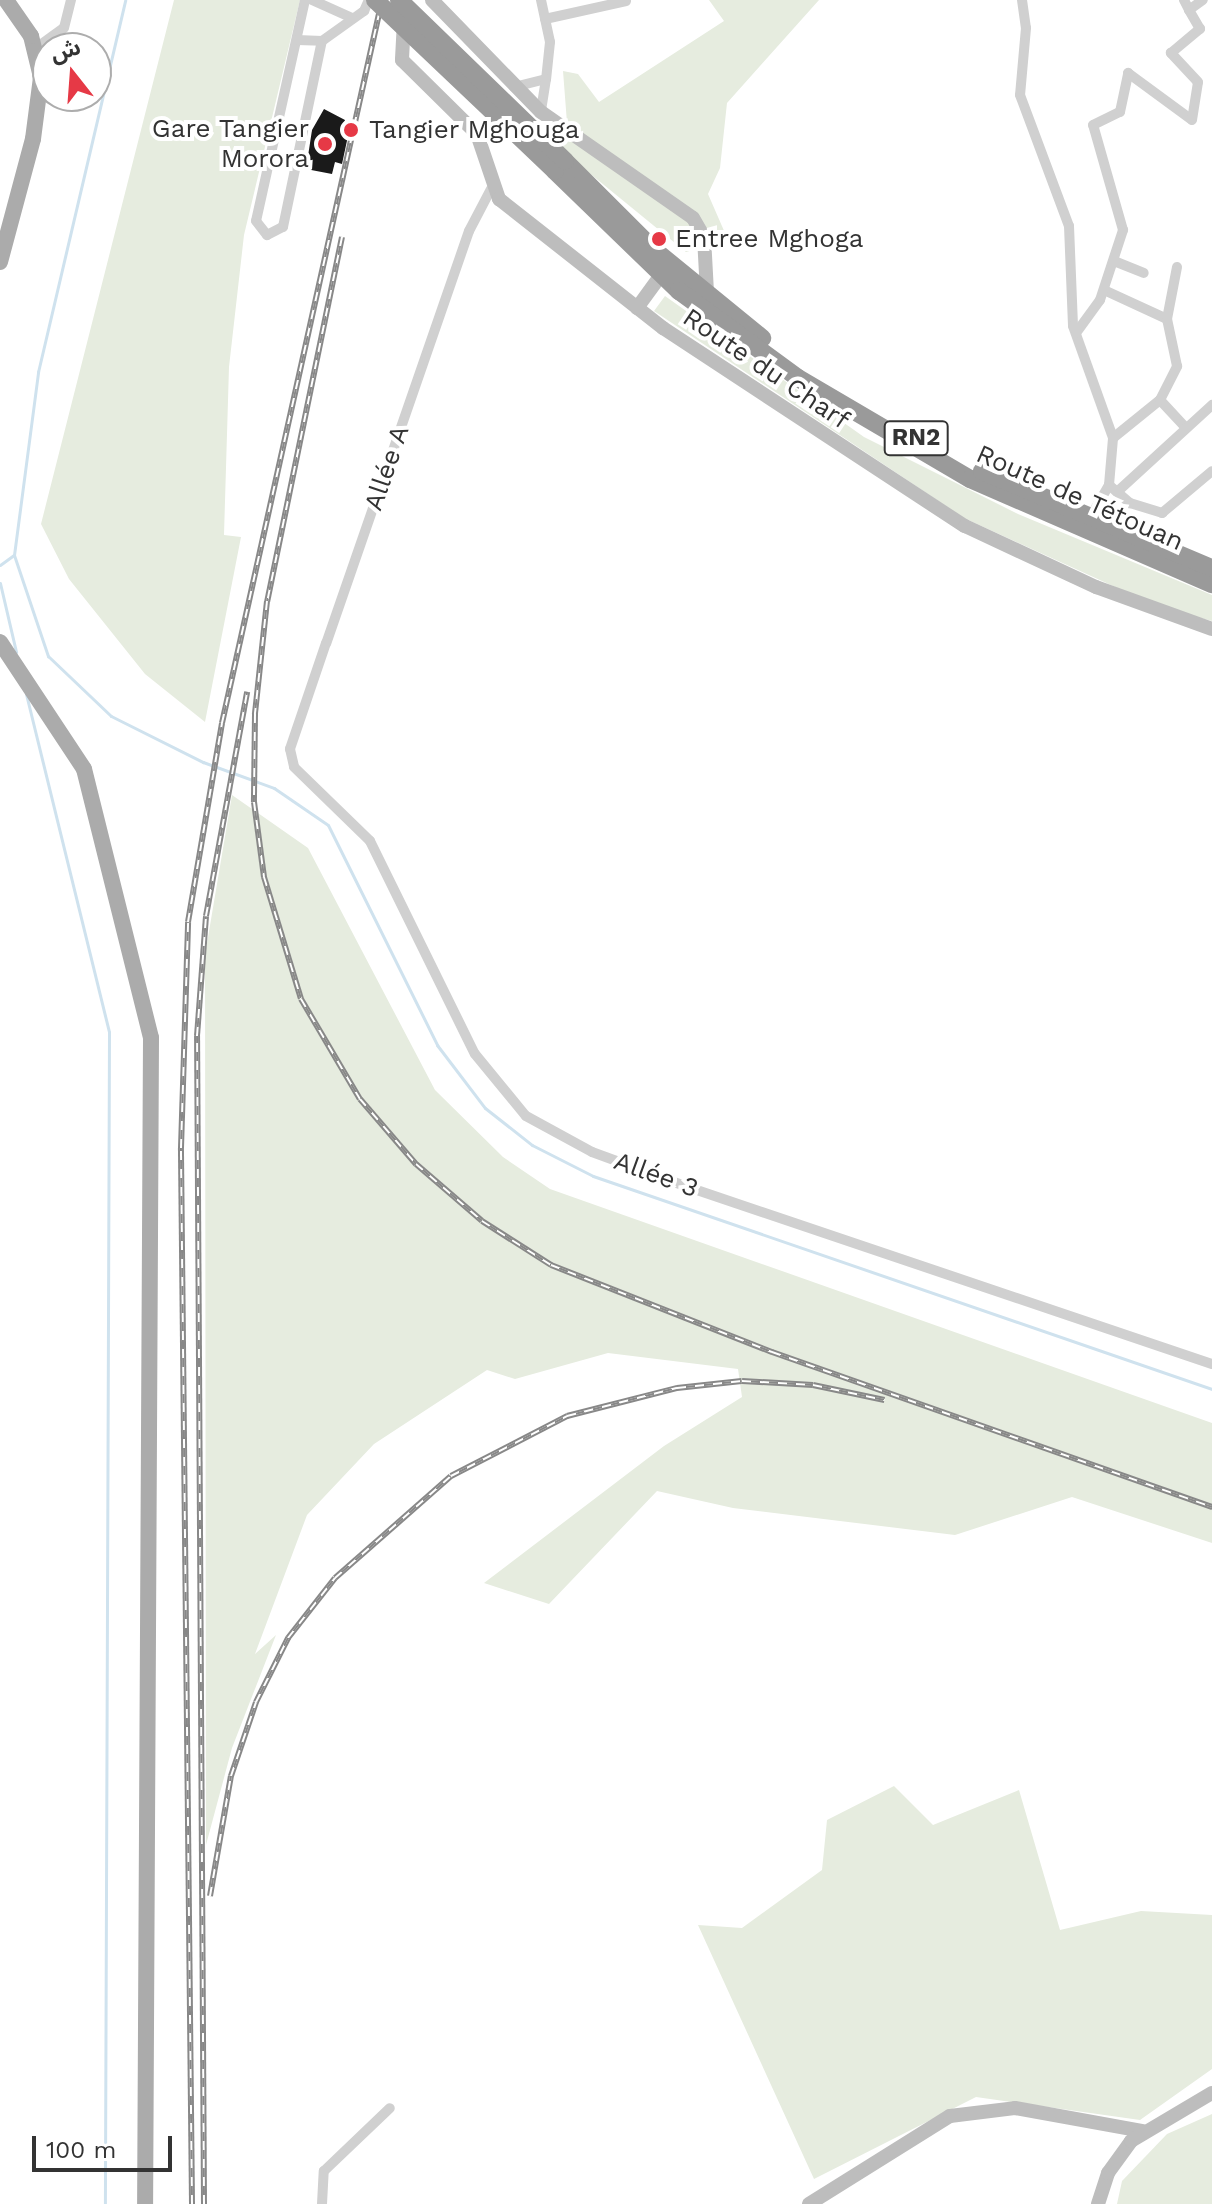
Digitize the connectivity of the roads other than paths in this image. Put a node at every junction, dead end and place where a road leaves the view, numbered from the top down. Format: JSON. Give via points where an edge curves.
{"nodes":[{"id":1,"x":6,"y":0,"type":"edge"},
{"id":2,"x":71,"y":0,"type":"edge"},
{"id":3,"x":305,"y":0,"type":"edge"},
{"id":4,"x":312,"y":0,"type":"edge"},
{"id":5,"x":372,"y":0,"type":"edge"},
{"id":6,"x":399,"y":0,"type":"edge"},
{"id":7,"x":410,"y":0,"type":"edge"},
{"id":8,"x":432,"y":0,"type":"edge"},
{"id":9,"x":541,"y":0,"type":"edge"},
{"id":10,"x":1022,"y":0,"type":"edge"},
{"id":11,"x":1203,"y":0,"type":"edge"},
{"id":12,"x":626,"y":1,"type":"edge"},
{"id":13,"x":1187,"y":5,"type":"edge"},
{"id":14,"x":352,"y":18,"type":"junction"},
{"id":15,"x":545,"y":19,"type":"junction"},
{"id":16,"x":58,"y":32,"type":"edge"},
{"id":17,"x":297,"y":40,"type":"junction"},
{"id":18,"x":322,"y":41,"type":"junction"},
{"id":19,"x":32,"y":42,"type":"edge"},
{"id":20,"x":546,"y":79,"type":"junction"},
{"id":21,"x":514,"y":87,"type":"junction"},
{"id":22,"x":36,"y":112,"type":"edge"},
{"id":23,"x":541,"y":112,"type":"junction"},
{"id":24,"x":560,"y":166,"type":"junction"},
{"id":25,"x":491,"y":189,"type":"junction"},
{"id":26,"x":704,"y":237,"type":"junction"},
{"id":27,"x":653,"y":249,"type":"junction"},
{"id":28,"x":1114,"y":261,"type":"junction"},
{"id":29,"x":0,"y":262,"type":"edge"},
{"id":30,"x":1177,"y":267,"type":"dead end"},
{"id":31,"x":1144,"y":273,"type":"dead end"},
{"id":32,"x":661,"y":275,"type":"junction"},
{"id":33,"x":1104,"y":290,"type":"junction"},
{"id":34,"x":707,"y":293,"type":"junction"},
{"id":35,"x":637,"y":308,"type":"junction"},
{"id":36,"x":1167,"y":319,"type":"junction"},
{"id":37,"x":1076,"y":333,"type":"junction"},
{"id":38,"x":1160,"y":400,"type":"junction"},
{"id":39,"x":1212,"y":405,"type":"edge"},
{"id":40,"x":1186,"y":428,"type":"junction"},
{"id":41,"x":1113,"y":438,"type":"junction"},
{"id":42,"x":1212,"y":471,"type":"edge"},
{"id":43,"x":1113,"y":488,"type":"junction"},
{"id":44,"x":1090,"y":519,"type":"junction"},
{"id":45,"x":1212,"y":568,"type":"edge"},
{"id":46,"x":1212,"y":584,"type":"edge"},
{"id":47,"x":1212,"y":629,"type":"edge"},
{"id":48,"x":0,"y":642,"type":"edge"},
{"id":49,"x":290,"y":749,"type":"joint"},
{"id":50,"x":1212,"y":1364,"type":"edge"},
{"id":51,"x":1212,"y":2093,"type":"edge"},
{"id":52,"x":390,"y":2108,"type":"dead end"},
{"id":53,"x":1143,"y":2131,"type":"junction"},
{"id":54,"x":145,"y":2204,"type":"edge"},
{"id":55,"x":322,"y":2204,"type":"edge"},
{"id":56,"x":809,"y":2204,"type":"edge"},
{"id":57,"x":1098,"y":2204,"type":"edge"}],
"edges":[{"from":1,"to":19,"type":"main road"},
{"from":2,"to":16,"type":"street"},
{"from":3,"to":17,"type":"street"},
{"from":4,"to":14,"type":"street"},
{"from":5,"to":14,"type":"street"},
{"from":5,"to":24,"type":"highway","name":"Route de Tétouan","number":"RN2","bridge":true},
{"from":6,"to":24,"type":"highway","name":"Route de Tétouan","number":"RN2","bridge":true},
{"from":7,"to":25,"type":"street","via":[[399,55],[484,145]]},
{"from":8,"to":21,"type":"street"},
{"from":9,"to":15,"type":"street"},
{"from":10,"to":37,"type":"street","via":[[1026,28],[1020,95],[1069,226]]},
{"from":11,"to":13,"type":"street"},
{"from":12,"to":15,"type":"street"},
{"from":13,"to":28,"type":"street","via":[[1200,29],[1171,53],[1198,82],[1192,120],[1128,73],[1120,112],[1093,125],[1103,175],[1122,222]]},
{"from":14,"to":18,"type":"street"},
{"from":15,"to":20,"type":"street","via":[[550,42]]},
{"from":17,"to":18,"type":"street"},
{"from":17,"to":18,"type":"street","via":[[256,221],[267,235],[283,227]]},
{"from":20,"to":21,"type":"street"},
{"from":20,"to":23,"type":"street"},
{"from":21,"to":23,"type":"street"},
{"from":22,"to":29,"type":"main road"},
{"from":23,"to":26,"type":"street","via":[[685,210]]},
{"from":24,"to":27,"type":"highway","name":"Route de Tétouan","number":"RN2"},
{"from":24,"to":32,"type":"highway","name":"Route de Tétouan","number":"RN2"},
{"from":25,"to":35,"type":"street","name":"Route du Charf"},
{"from":25,"to":49,"type":"street","name":"Allée A","via":[[469,231]]},
{"from":26,"to":27,"type":"street","via":[[688,261]]},
{"from":26,"to":34,"type":"street"},
{"from":27,"to":34,"type":"highway","name":"Route de Tétouan","number":"RN2"},
{"from":28,"to":31,"type":"street"},
{"from":28,"to":33,"type":"street"},
{"from":30,"to":36,"type":"street"},
{"from":32,"to":35,"type":"street"},
{"from":32,"to":46,"type":"highway","name":"Route de Tétouan","number":"RN2","via":[[798,378],[936,462]]},
{"from":33,"to":36,"type":"street"},
{"from":33,"to":37,"type":"street"},
{"from":34,"to":44,"type":"highway","name":"Route de Tétouan","number":"RN2","via":[[798,364],[901,430]]},
{"from":35,"to":47,"type":"street","name":"Route du Charf","via":[[877,473],[965,526],[1096,587]]},
{"from":36,"to":38,"type":"street","via":[[1177,366]]},
{"from":37,"to":41,"type":"street"},
{"from":38,"to":40,"type":"street"},
{"from":38,"to":41,"type":"street"},
{"from":39,"to":40,"type":"street"},
{"from":40,"to":43,"type":"street"},
{"from":41,"to":43,"type":"street"},
{"from":42,"to":43,"type":"street","via":[[1162,513],[1130,503]]},
{"from":43,"to":44,"type":"street"},
{"from":44,"to":45,"type":"highway","name":"Route de Tétouan","number":"RN2"},
{"from":48,"to":54,"type":"main road","via":[[64,729],[103,832],[139,976],[153,1066]]},
{"from":49,"to":50,"type":"street","name":"Allée 3","via":[[298,773],[370,841],[475,1054],[526,1116],[592,1152],[685,1186]]},
{"from":51,"to":53,"type":"street"},
{"from":52,"to":55,"type":"street","via":[[324,2171]]},
{"from":53,"to":56,"type":"street","via":[[1015,2108],[950,2116]]},
{"from":53,"to":57,"type":"street","via":[[1117,2158]]}]}
